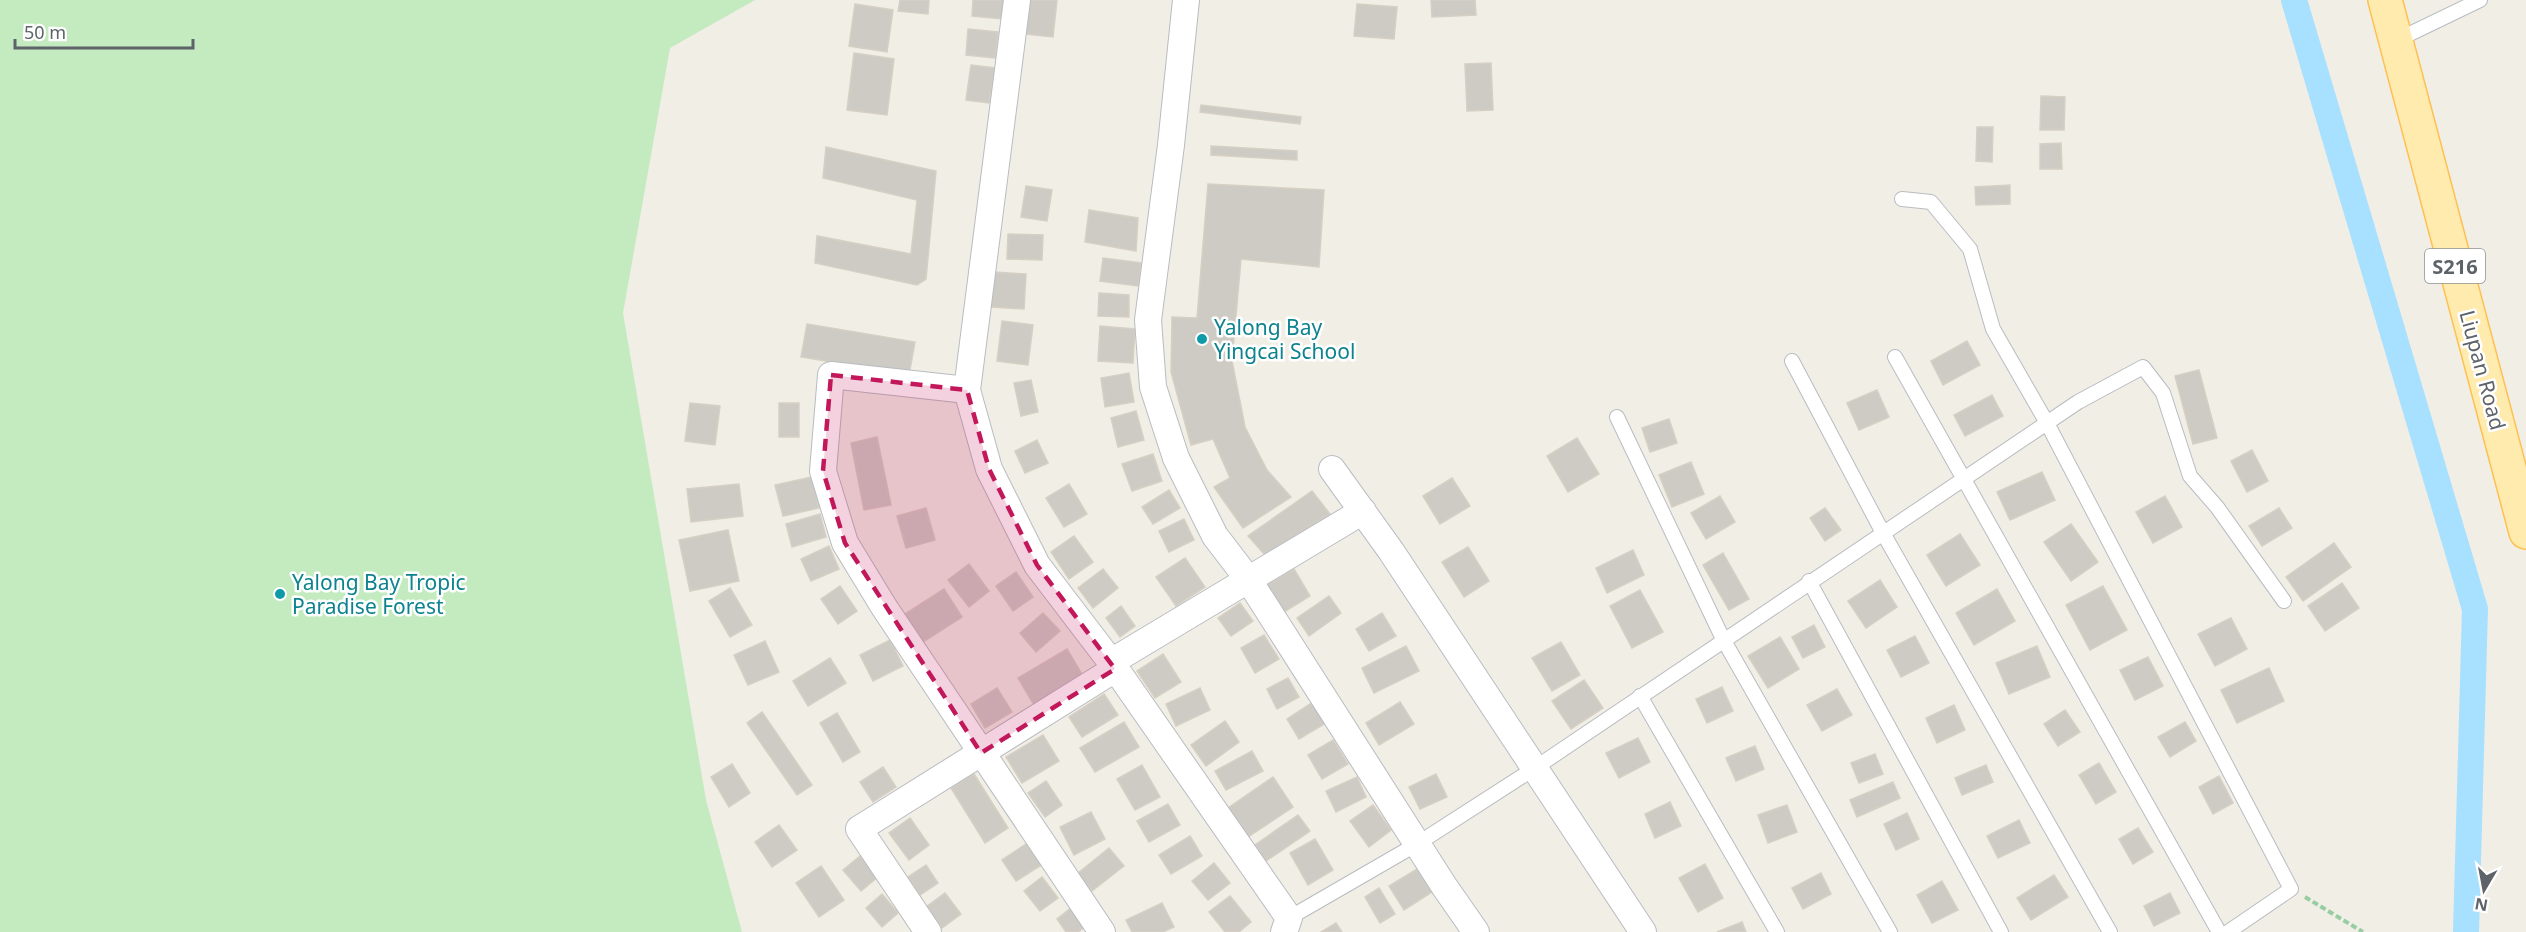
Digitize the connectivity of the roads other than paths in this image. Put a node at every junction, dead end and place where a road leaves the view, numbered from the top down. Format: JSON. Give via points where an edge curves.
{"nodes":[{"id":1,"x":1017,"y":0,"type":"edge"},
{"id":2,"x":1186,"y":0,"type":"edge"},
{"id":3,"x":2385,"y":0,"type":"edge"},
{"id":4,"x":2480,"y":0,"type":"edge"},
{"id":5,"x":2395,"y":40,"type":"junction"},
{"id":6,"x":1902,"y":199,"type":"dead end"},
{"id":7,"x":1895,"y":357,"type":"dead end"},
{"id":8,"x":1792,"y":361,"type":"dead end"},
{"id":9,"x":967,"y":390,"type":"junction"},
{"id":10,"x":1617,"y":417,"type":"dead end"},
{"id":11,"x":2047,"y":423,"type":"junction"},
{"id":12,"x":1332,"y":469,"type":"dead end"},
{"id":13,"x":1965,"y":477,"type":"junction"},
{"id":14,"x":1363,"y":511,"type":"junction"},
{"id":15,"x":2526,"y":532,"type":"edge"},
{"id":16,"x":1882,"y":533,"type":"junction"},
{"id":17,"x":1248,"y":579,"type":"junction"},
{"id":18,"x":1809,"y":582,"type":"junction"},
{"id":19,"x":2284,"y":601,"type":"dead end"},
{"id":20,"x":1723,"y":639,"type":"junction"},
{"id":21,"x":1113,"y":665,"type":"junction"},
{"id":22,"x":1640,"y":696,"type":"junction"},
{"id":23,"x":981,"y":753,"type":"junction"},
{"id":24,"x":1535,"y":768,"type":"junction"},
{"id":25,"x":1417,"y":844,"type":"junction"},
{"id":26,"x":1286,"y":925,"type":"edge"},
{"id":27,"x":928,"y":932,"type":"edge"},
{"id":28,"x":1102,"y":932,"type":"edge"},
{"id":29,"x":1476,"y":932,"type":"edge"},
{"id":30,"x":1643,"y":932,"type":"edge"},
{"id":31,"x":1777,"y":932,"type":"edge"},
{"id":32,"x":1890,"y":932,"type":"edge"},
{"id":33,"x":2001,"y":932,"type":"edge"},
{"id":34,"x":2110,"y":932,"type":"edge"},
{"id":35,"x":2219,"y":932,"type":"edge"},
{"id":36,"x":2228,"y":932,"type":"edge"}],
"edges":[{"from":1,"to":9,"type":"street"},
{"from":2,"to":17,"type":"street","via":[[1172,146],[1148,320],[1153,387],[1176,458],[1215,536]]},
{"from":3,"to":5,"type":"main road","name":"Liupan Road","number":"S216"},
{"from":4,"to":5,"type":"lane"},
{"from":5,"to":15,"type":"main road","name":"Liupan Road","number":"S216"},
{"from":6,"to":11,"type":"lane","via":[[1931,202],[1970,249],[1993,329]]},
{"from":7,"to":13,"type":"lane"},
{"from":8,"to":16,"type":"lane"},
{"from":9,"to":21,"type":"street","via":[[989,469],[1037,565]]},
{"from":9,"to":23,"type":"street","via":[[831,375],[823,471],[845,543]]},
{"from":10,"to":20,"type":"lane"},
{"from":11,"to":13,"type":"lane"},
{"from":11,"to":19,"type":"lane","via":[[2143,367],[2163,393],[2190,476]]},
{"from":11,"to":36,"type":"lane","via":[[2291,889]]},
{"from":12,"to":14,"type":"street"},
{"from":13,"to":16,"type":"lane"},
{"from":13,"to":35,"type":"lane"},
{"from":14,"to":17,"type":"street"},
{"from":14,"to":24,"type":"street"},
{"from":16,"to":18,"type":"lane"},
{"from":16,"to":34,"type":"lane"},
{"from":17,"to":21,"type":"street"},
{"from":17,"to":25,"type":"street"},
{"from":18,"to":20,"type":"lane"},
{"from":18,"to":33,"type":"lane"},
{"from":20,"to":22,"type":"lane"},
{"from":20,"to":32,"type":"lane"},
{"from":21,"to":23,"type":"street"},
{"from":21,"to":26,"type":"street"},
{"from":22,"to":24,"type":"lane"},
{"from":22,"to":31,"type":"lane"},
{"from":23,"to":27,"type":"street","via":[[859,829]]},
{"from":23,"to":28,"type":"street"},
{"from":24,"to":25,"type":"lane"},
{"from":24,"to":30,"type":"street"},
{"from":25,"to":26,"type":"lane"},
{"from":25,"to":29,"type":"street"}]}
